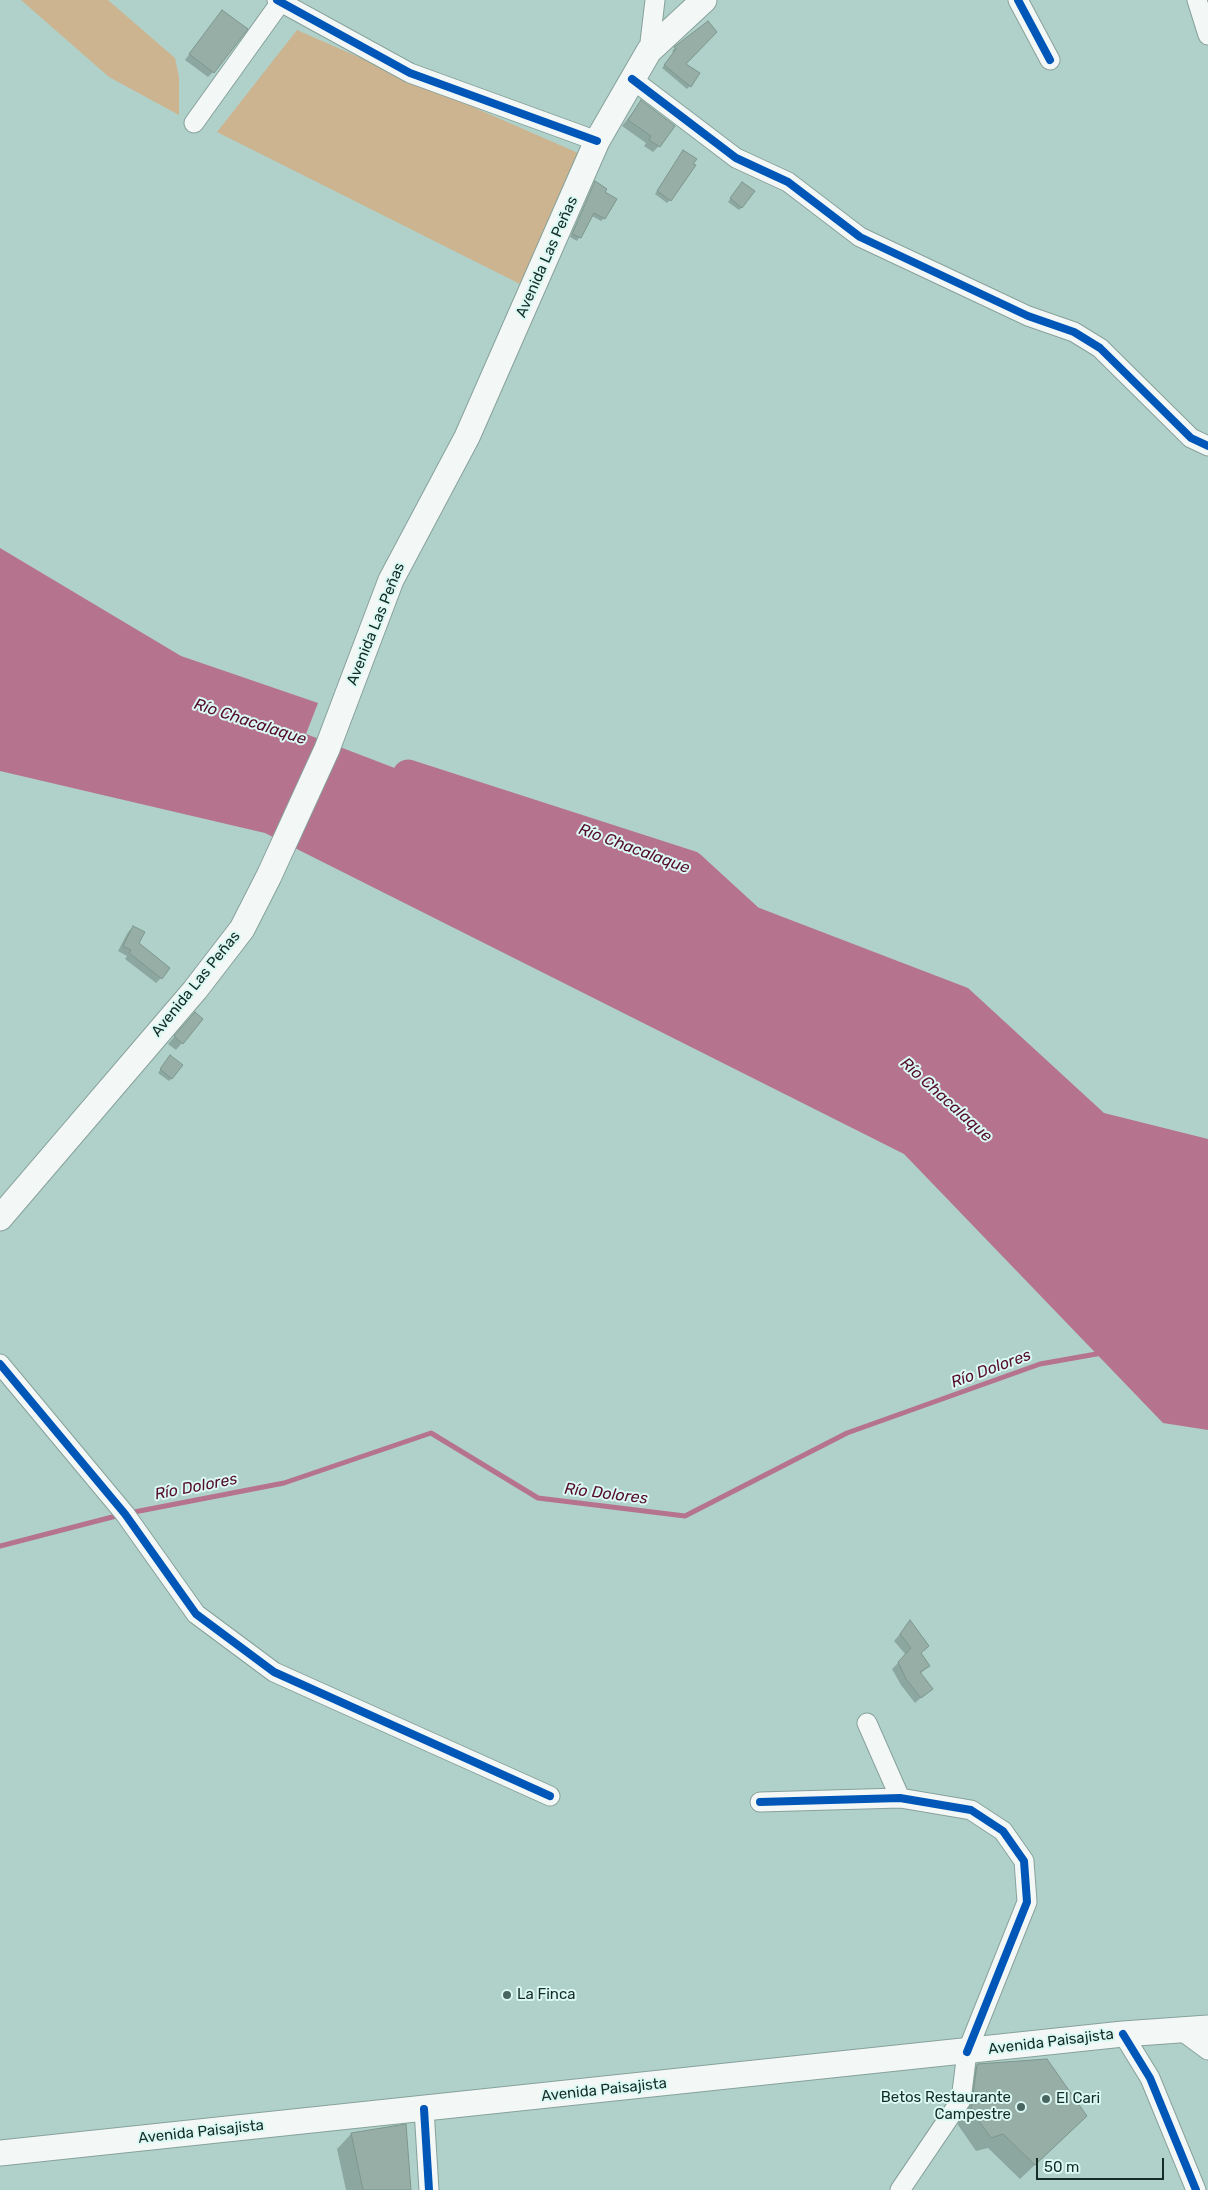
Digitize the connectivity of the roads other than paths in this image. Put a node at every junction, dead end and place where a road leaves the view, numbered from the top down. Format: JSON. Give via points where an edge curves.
{"nodes":[{"id":1,"x":655,"y":0,"type":"edge"},
{"id":2,"x":704,"y":0,"type":"edge"},
{"id":3,"x":1018,"y":0,"type":"edge"},
{"id":4,"x":1197,"y":0,"type":"edge"},
{"id":5,"x":278,"y":1,"type":"edge"},
{"id":6,"x":1208,"y":35,"type":"edge"},
{"id":7,"x":649,"y":51,"type":"junction"},
{"id":8,"x":1050,"y":60,"type":"dead end"},
{"id":9,"x":632,"y":79,"type":"junction"},
{"id":10,"x":194,"y":123,"type":"dead end"},
{"id":11,"x":597,"y":141,"type":"junction"},
{"id":12,"x":1208,"y":446,"type":"edge"},
{"id":13,"x":0,"y":1218,"type":"edge"},
{"id":14,"x":0,"y":1364,"type":"edge"},
{"id":15,"x":867,"y":1723,"type":"dead end"},
{"id":16,"x":550,"y":1796,"type":"dead end"},
{"id":17,"x":900,"y":1798,"type":"junction"},
{"id":18,"x":760,"y":1802,"type":"dead end"},
{"id":19,"x":1208,"y":2028,"type":"edge"},
{"id":20,"x":1181,"y":2030,"type":"junction"},
{"id":21,"x":1124,"y":2034,"type":"junction"},
{"id":22,"x":1208,"y":2050,"type":"edge"},
{"id":23,"x":967,"y":2052,"type":"junction"},
{"id":24,"x":424,"y":2109,"type":"junction"},
{"id":25,"x":0,"y":2153,"type":"edge"},
{"id":26,"x":429,"y":2190,"type":"edge"},
{"id":27,"x":900,"y":2190,"type":"edge"},
{"id":28,"x":1196,"y":2190,"type":"edge"}],
"edges":[{"from":1,"to":7,"type":"street"},
{"from":2,"to":7,"type":"main road","name":"Avenida Las Peñas"},
{"from":3,"to":8,"type":"street"},
{"from":4,"to":6,"type":"street"},
{"from":5,"to":10,"type":"street"},
{"from":5,"to":11,"type":"street","via":[[410,74]]},
{"from":7,"to":9,"type":"main road","name":"Avenida Las Peñas"},
{"from":9,"to":11,"type":"main road","name":"Avenida Las Peñas"},
{"from":9,"to":12,"type":"street","via":[[736,158],[788,182],[860,237],[1028,316],[1074,332],[1100,348],[1191,438]]},
{"from":11,"to":13,"type":"main road","name":"Avenida Las Peñas","via":[[467,437],[391,580],[327,749],[242,929],[195,990]]},
{"from":14,"to":16,"type":"street","via":[[126,1514],[196,1614],[274,1672]]},
{"from":15,"to":17,"type":"street"},
{"from":17,"to":18,"type":"street"},
{"from":17,"to":23,"type":"street","via":[[971,1810],[1003,1831],[1024,1861],[1027,1902]]},
{"from":19,"to":20,"type":"main road","name":"Avenida Paisajista"},
{"from":20,"to":21,"type":"main road","name":"Avenida Paisajista"},
{"from":20,"to":22,"type":"street"},
{"from":21,"to":23,"type":"main road","name":"Avenida Paisajista"},
{"from":21,"to":28,"type":"street","via":[[1150,2078]]},
{"from":23,"to":24,"type":"main road","name":"Avenida Paisajista"},
{"from":23,"to":27,"type":"street","via":[[961,2100]]},
{"from":24,"to":25,"type":"main road","name":"Avenida Paisajista"},
{"from":24,"to":26,"type":"street"}]}
